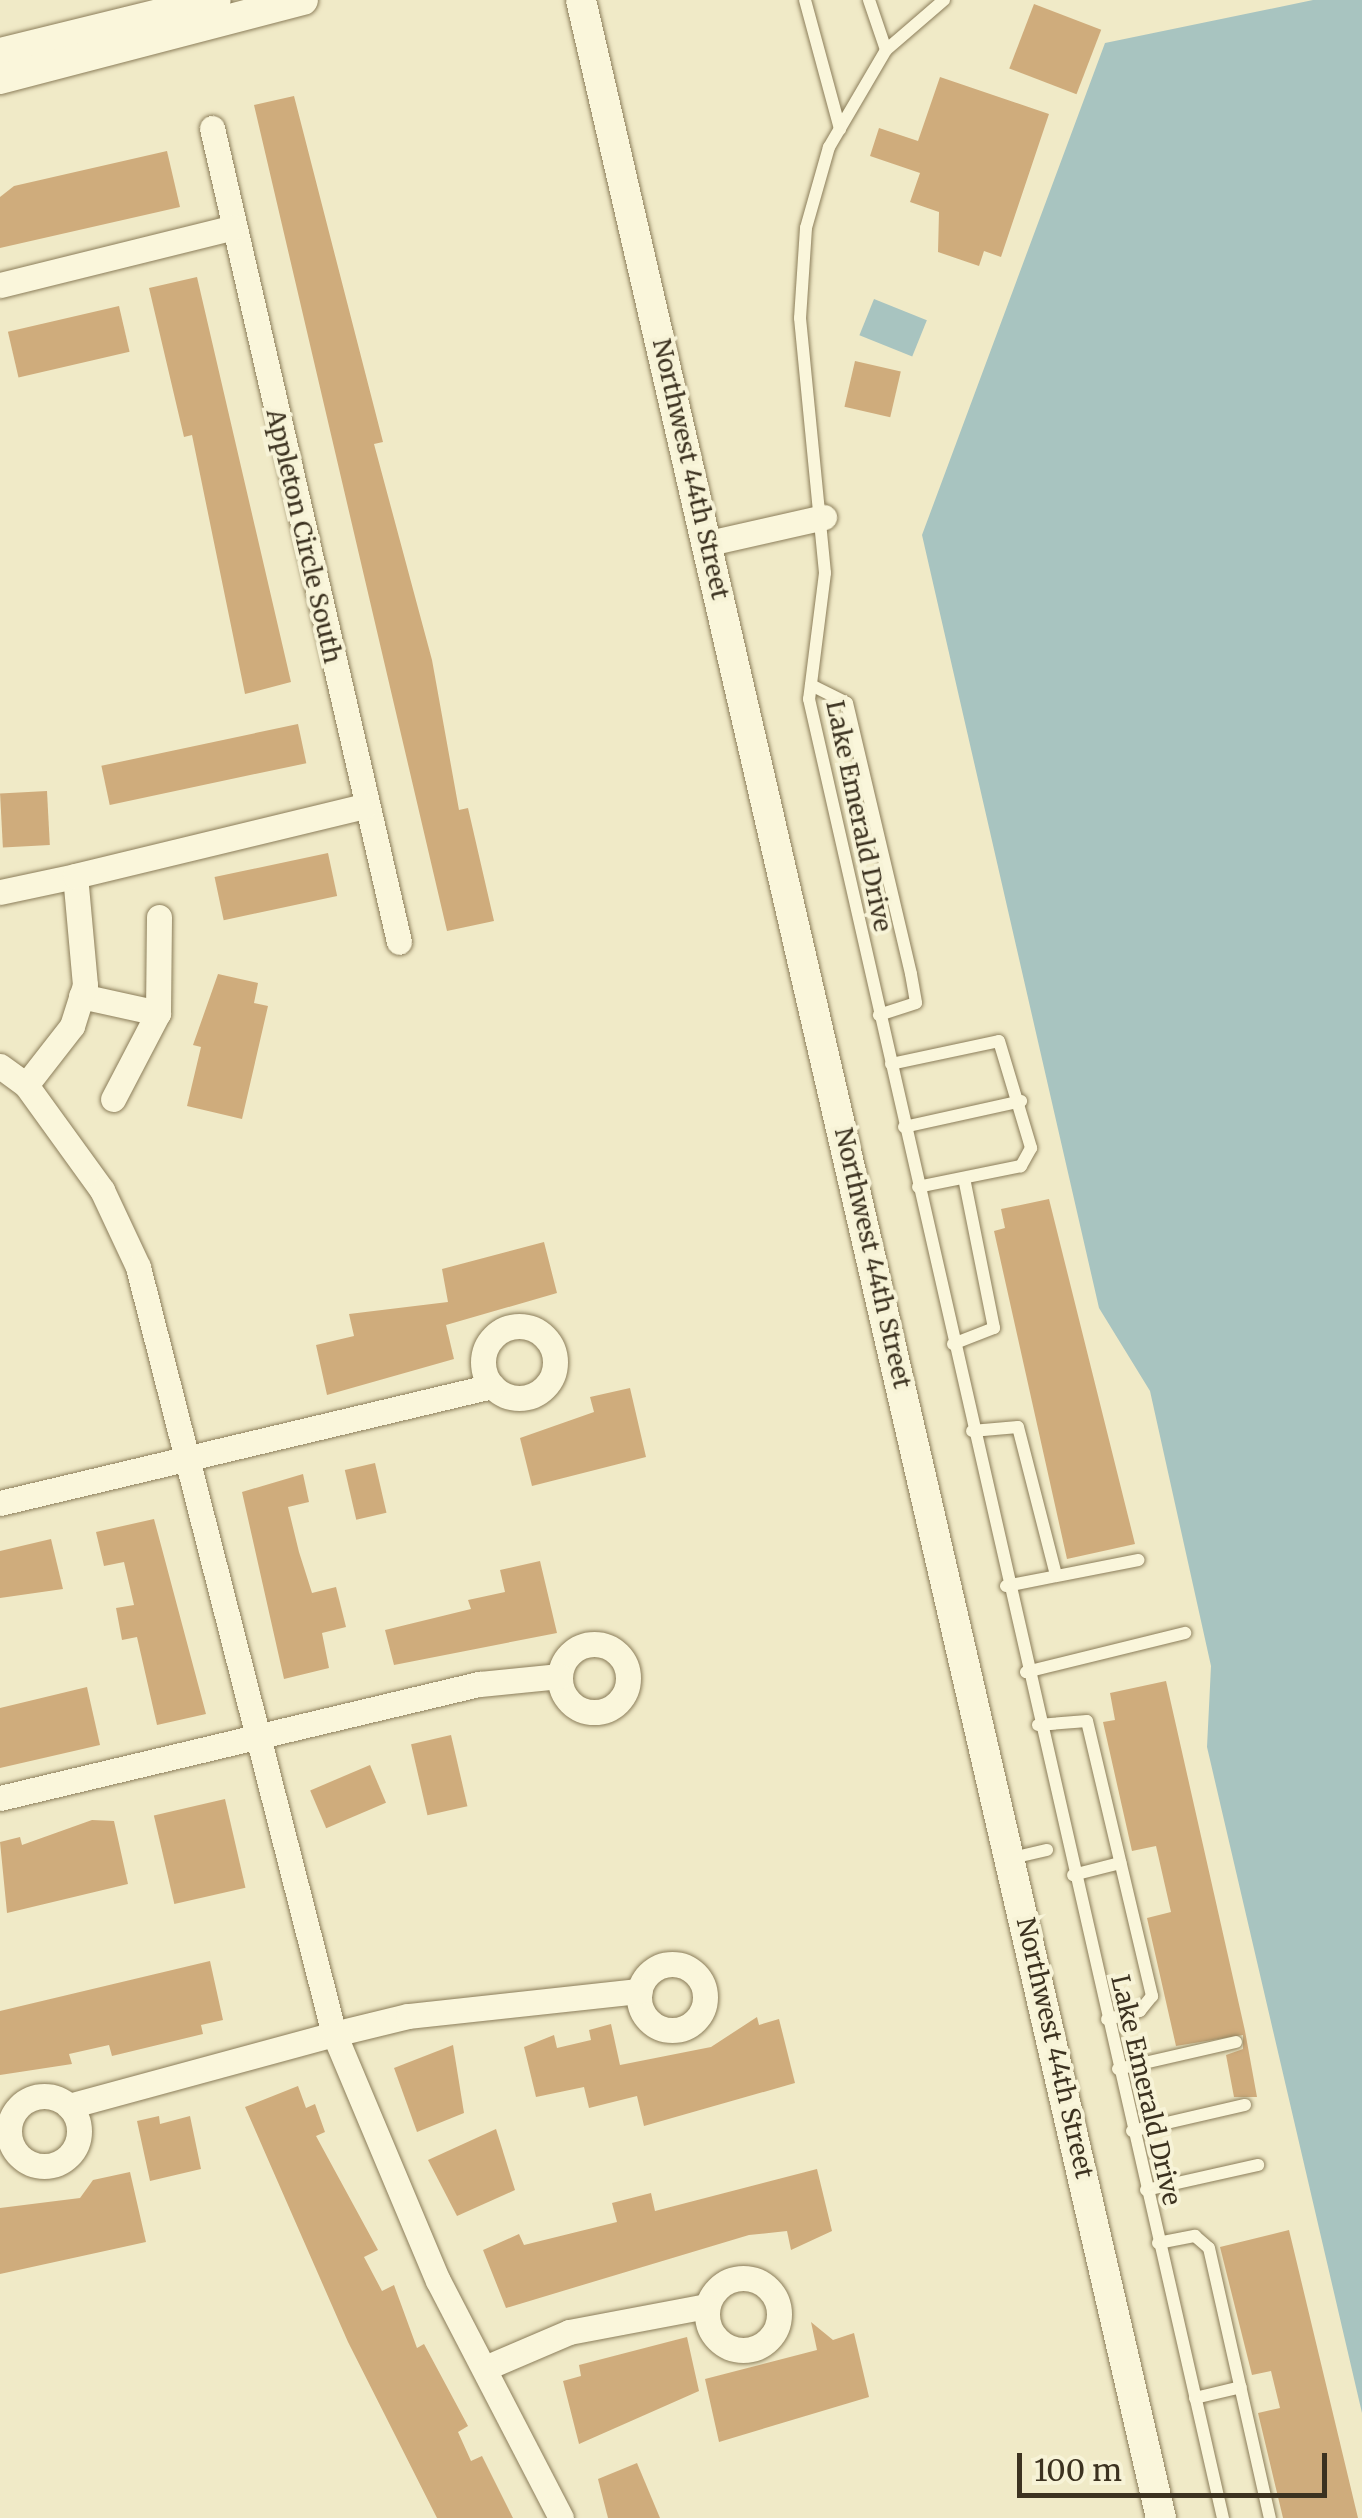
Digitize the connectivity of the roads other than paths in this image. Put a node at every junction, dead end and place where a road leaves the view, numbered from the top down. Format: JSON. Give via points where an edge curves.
{"nodes":[{"id":1,"x":216,"y":0,"type":"edge"},
{"id":2,"x":302,"y":0,"type":"edge"},
{"id":3,"x":580,"y":0,"type":"edge"},
{"id":4,"x":805,"y":0,"type":"edge"},
{"id":5,"x":869,"y":0,"type":"edge"},
{"id":6,"x":944,"y":0,"type":"edge"},
{"id":7,"x":886,"y":50,"type":"junction"},
{"id":8,"x":0,"y":53,"type":"edge"},
{"id":9,"x":0,"y":79,"type":"edge"},
{"id":10,"x":212,"y":128,"type":"dead end"},
{"id":11,"x":840,"y":129,"type":"junction"},
{"id":12,"x":234,"y":227,"type":"junction"},
{"id":13,"x":0,"y":285,"type":"edge"},
{"id":14,"x":824,"y":516,"type":"junction"},
{"id":15,"x":708,"y":543,"type":"junction"},
{"id":16,"x":811,"y":685,"type":"junction"},
{"id":17,"x":365,"y":806,"type":"junction"},
{"id":18,"x":74,"y":876,"type":"junction"},
{"id":19,"x":0,"y":892,"type":"edge"},
{"id":20,"x":158,"y":917,"type":"dead end"},
{"id":21,"x":399,"y":942,"type":"dead end"},
{"id":22,"x":81,"y":996,"type":"junction"},
{"id":23,"x":158,"y":1013,"type":"junction"},
{"id":24,"x":880,"y":1016,"type":"junction"},
{"id":25,"x":890,"y":1064,"type":"junction"},
{"id":26,"x":0,"y":1066,"type":"edge"},
{"id":27,"x":26,"y":1085,"type":"junction"},
{"id":28,"x":114,"y":1099,"type":"dead end"},
{"id":29,"x":1020,"y":1100,"type":"junction"},
{"id":30,"x":904,"y":1126,"type":"junction"},
{"id":31,"x":964,"y":1178,"type":"junction"},
{"id":32,"x":918,"y":1187,"type":"junction"},
{"id":33,"x":952,"y":1344,"type":"junction"},
{"id":34,"x":492,"y":1386,"type":"dead end"},
{"id":35,"x":972,"y":1431,"type":"junction"},
{"id":36,"x":187,"y":1458,"type":"junction"},
{"id":37,"x":0,"y":1503,"type":"edge"},
{"id":38,"x":1138,"y":1560,"type":"dead end"},
{"id":39,"x":1056,"y":1575,"type":"junction"},
{"id":40,"x":1006,"y":1586,"type":"junction"},
{"id":41,"x":1185,"y":1633,"type":"dead end"},
{"id":42,"x":1026,"y":1672,"type":"junction"},
{"id":43,"x":560,"y":1676,"type":"dead end"},
{"id":44,"x":1038,"y":1725,"type":"junction"},
{"id":45,"x":252,"y":1737,"type":"junction"},
{"id":46,"x":0,"y":1798,"type":"edge"},
{"id":47,"x":1047,"y":1850,"type":"dead end"},
{"id":48,"x":1012,"y":1858,"type":"junction"},
{"id":49,"x":1120,"y":1863,"type":"junction"},
{"id":50,"x":1073,"y":1874,"type":"junction"},
{"id":51,"x":640,"y":1991,"type":"dead end"},
{"id":52,"x":1106,"y":2019,"type":"junction"},
{"id":53,"x":334,"y":2034,"type":"junction"},
{"id":54,"x":1236,"y":2042,"type":"dead end"},
{"id":55,"x":1118,"y":2069,"type":"junction"},
{"id":56,"x":1245,"y":2105,"type":"dead end"},
{"id":57,"x":69,"y":2106,"type":"dead end"},
{"id":58,"x":1132,"y":2130,"type":"junction"},
{"id":59,"x":1258,"y":2164,"type":"dead end"},
{"id":60,"x":1146,"y":2190,"type":"junction"},
{"id":61,"x":1158,"y":2243,"type":"junction"},
{"id":62,"x":707,"y":2306,"type":"dead end"},
{"id":63,"x":485,"y":2368,"type":"junction"},
{"id":64,"x":1241,"y":2387,"type":"junction"},
{"id":65,"x":1195,"y":2398,"type":"junction"},
{"id":66,"x":561,"y":2518,"type":"edge"},
{"id":67,"x":1161,"y":2518,"type":"edge"},
{"id":68,"x":1223,"y":2518,"type":"edge"},
{"id":69,"x":1270,"y":2518,"type":"edge"}],
"edges":[{"from":1,"to":8,"type":"street"},
{"from":2,"to":9,"type":"street"},
{"from":3,"to":15,"type":"street","name":"Northwest 44th Street"},
{"from":4,"to":11,"type":"lane"},
{"from":5,"to":7,"type":"lane"},
{"from":6,"to":7,"type":"lane","name":"Lake Emerald Drive"},
{"from":7,"to":11,"type":"lane","name":"Lake Emerald Drive"},
{"from":10,"to":12,"type":"street","name":"Appleton Circle South"},
{"from":11,"to":14,"type":"lane","name":"Lake Emerald Drive","via":[[806,228],[800,318]]},
{"from":12,"to":13,"type":"street"},
{"from":12,"to":17,"type":"street","name":"Appleton Circle South"},
{"from":14,"to":15,"type":"street"},
{"from":14,"to":16,"type":"lane","name":"Lake Emerald Drive"},
{"from":15,"to":48,"type":"street","name":"Northwest 44th Street"},
{"from":16,"to":24,"type":"lane","name":"Lake Emerald Drive"},
{"from":16,"to":24,"type":"lane","via":[[847,703],[911,974],[916,1003]]},
{"from":17,"to":18,"type":"street"},
{"from":17,"to":21,"type":"street","name":"Appleton Circle South"},
{"from":18,"to":19,"type":"street"},
{"from":18,"to":22,"type":"street"},
{"from":20,"to":23,"type":"street"},
{"from":22,"to":23,"type":"street"},
{"from":22,"to":27,"type":"street","via":[[72,1026]]},
{"from":23,"to":28,"type":"street"},
{"from":24,"to":25,"type":"lane","name":"Lake Emerald Drive"},
{"from":25,"to":29,"type":"lane","via":[[999,1041]]},
{"from":25,"to":30,"type":"lane","name":"Lake Emerald Drive"},
{"from":26,"to":27,"type":"street"},
{"from":27,"to":36,"type":"street","via":[[102,1190],[138,1266]]},
{"from":29,"to":30,"type":"lane"},
{"from":29,"to":31,"type":"lane","via":[[1029,1162]]},
{"from":30,"to":32,"type":"lane","name":"Lake Emerald Drive"},
{"from":31,"to":32,"type":"lane"},
{"from":31,"to":33,"type":"lane","via":[[994,1328]]},
{"from":32,"to":33,"type":"lane","name":"Lake Emerald Drive"},
{"from":33,"to":35,"type":"lane","name":"Lake Emerald Drive"},
{"from":34,"to":36,"type":"street"},
{"from":35,"to":39,"type":"lane","via":[[1018,1427]]},
{"from":35,"to":40,"type":"lane","name":"Lake Emerald Drive"},
{"from":36,"to":37,"type":"street"},
{"from":36,"to":45,"type":"street"},
{"from":38,"to":39,"type":"lane"},
{"from":39,"to":40,"type":"lane"},
{"from":40,"to":42,"type":"lane","name":"Lake Emerald Drive"},
{"from":41,"to":42,"type":"lane"},
{"from":42,"to":44,"type":"lane","name":"Lake Emerald Drive"},
{"from":43,"to":45,"type":"street","via":[[531,1673]]},
{"from":44,"to":49,"type":"lane","via":[[1088,1721]]},
{"from":44,"to":50,"type":"lane","name":"Lake Emerald Drive"},
{"from":45,"to":46,"type":"street"},
{"from":45,"to":53,"type":"street"},
{"from":47,"to":48,"type":"lane"},
{"from":48,"to":67,"type":"street","name":"Northwest 44th Street"},
{"from":49,"to":50,"type":"lane"},
{"from":49,"to":52,"type":"lane","via":[[1151,2002]]},
{"from":50,"to":52,"type":"lane","name":"Lake Emerald Drive"},
{"from":51,"to":53,"type":"street","via":[[408,2016]]},
{"from":52,"to":55,"type":"lane","name":"Lake Emerald Drive"},
{"from":53,"to":57,"type":"street"},
{"from":53,"to":63,"type":"street","via":[[368,2127]]},
{"from":54,"to":55,"type":"lane"},
{"from":55,"to":58,"type":"lane","name":"Lake Emerald Drive"},
{"from":56,"to":58,"type":"lane"},
{"from":58,"to":60,"type":"lane","name":"Lake Emerald Drive"},
{"from":59,"to":60,"type":"lane"},
{"from":60,"to":61,"type":"lane","name":"Lake Emerald Drive"},
{"from":61,"to":64,"type":"lane","via":[[1195,2236],[1209,2248]]},
{"from":61,"to":65,"type":"lane","name":"Lake Emerald Drive"},
{"from":62,"to":63,"type":"street","via":[[569,2332]]},
{"from":63,"to":66,"type":"street"},
{"from":64,"to":65,"type":"lane"},
{"from":64,"to":69,"type":"lane"},
{"from":65,"to":68,"type":"lane","name":"Lake Emerald Drive"}]}
